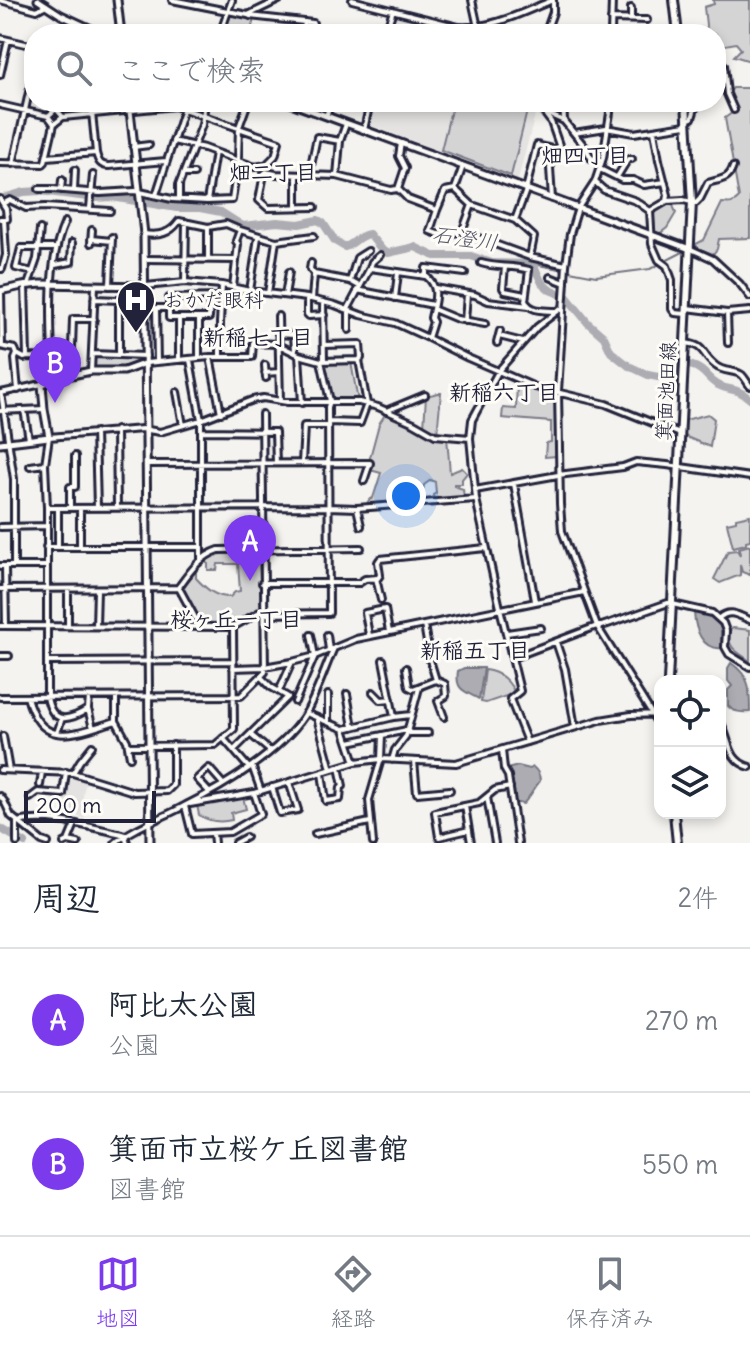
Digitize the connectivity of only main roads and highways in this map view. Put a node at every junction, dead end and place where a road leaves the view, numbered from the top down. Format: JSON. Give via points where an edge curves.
{"nodes":[{"id":1,"x":674,"y":0,"type":"edge"},
{"id":2,"x":677,"y":24,"type":"edge"},
{"id":3,"x":686,"y":112,"type":"edge"},
{"id":4,"x":668,"y":675,"type":"edge"},
{"id":5,"x":675,"y":819,"type":"edge"},
{"id":6,"x":677,"y":843,"type":"edge"}],
"edges":[{"from":1,"to":2,"type":"main road"},
{"from":3,"to":4,"type":"main road","name":"箕面池田線","via":[[692,202]]},
{"from":5,"to":6,"type":"main road"}]}
